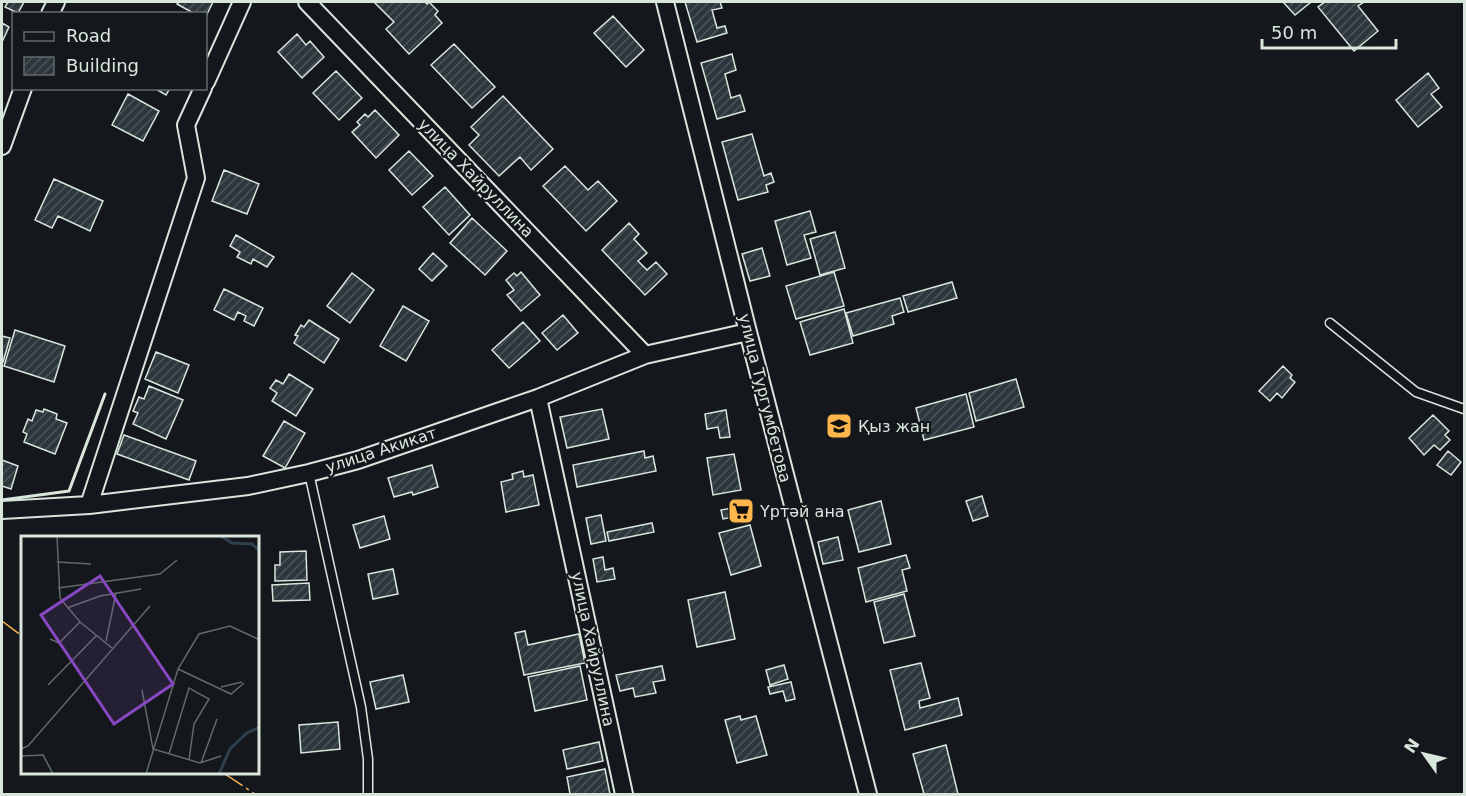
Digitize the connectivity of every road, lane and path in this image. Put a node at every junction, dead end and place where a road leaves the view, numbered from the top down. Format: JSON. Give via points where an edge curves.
{"nodes":[{"id":1,"x":242,"y":2,"type":"edge"},
{"id":2,"x":307,"y":2,"type":"edge"},
{"id":3,"x":665,"y":2,"type":"edge"},
{"id":4,"x":207,"y":80,"type":"edge"},
{"id":5,"x":22,"y":90,"type":"edge"},
{"id":6,"x":202,"y":90,"type":"edge"},
{"id":7,"x":2,"y":146,"type":"edge"},
{"id":8,"x":1330,"y":323,"type":"dead end"},
{"id":9,"x":748,"y":332,"type":"junction"},
{"id":10,"x":645,"y":355,"type":"junction"},
{"id":11,"x":538,"y":398,"type":"junction"},
{"id":12,"x":1464,"y":409,"type":"edge"},
{"id":13,"x":309,"y":473,"type":"junction"},
{"id":14,"x":89,"y":505,"type":"junction"},
{"id":15,"x":2,"y":510,"type":"edge"},
{"id":16,"x":368,"y":795,"type":"edge"},
{"id":17,"x":624,"y":795,"type":"edge"},
{"id":18,"x":868,"y":795,"type":"edge"}],
"edges":[{"from":1,"to":4,"type":"street"},
{"from":2,"to":10,"type":"street","name":"улица Хайруллина"},
{"from":3,"to":9,"type":"street","name":"улица Тургумбетова"},
{"from":5,"to":7,"type":"street"},
{"from":6,"to":14,"type":"street","via":[[186,125],[196,178]]},
{"from":8,"to":12,"type":"lane","via":[[1416,392]]},
{"from":9,"to":10,"type":"street","name":"улица Акикат"},
{"from":9,"to":18,"type":"street","name":"улица Тургумбетова"},
{"from":10,"to":11,"type":"street","name":"улица Акикат"},
{"from":11,"to":13,"type":"street","name":"улица Акикат"},
{"from":11,"to":17,"type":"street","name":"улица Хайруллина"},
{"from":13,"to":14,"type":"street","name":"улица Акикат","via":[[248,486]]},
{"from":13,"to":16,"type":"lane","via":[[361,707]]},
{"from":14,"to":15,"type":"street","name":"улица Акикат"}]}
